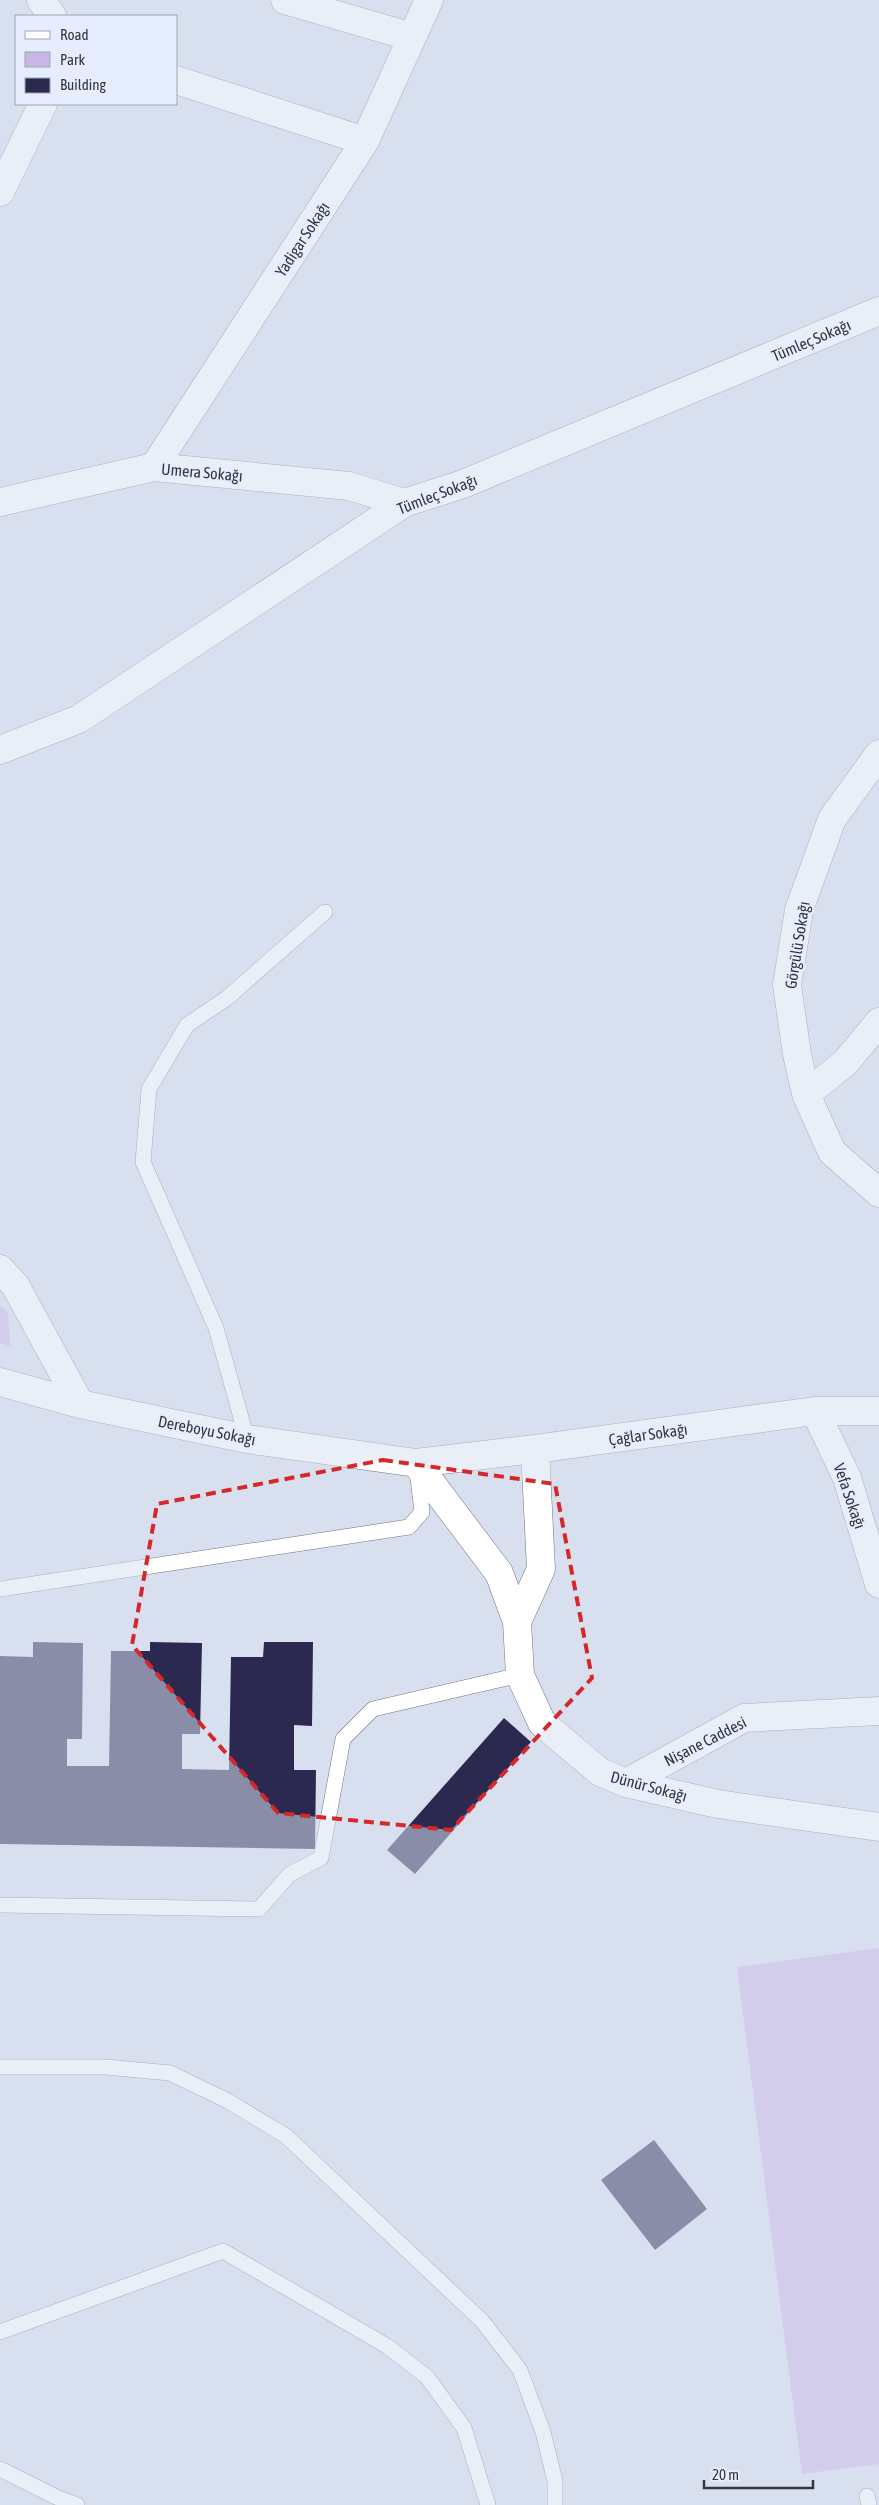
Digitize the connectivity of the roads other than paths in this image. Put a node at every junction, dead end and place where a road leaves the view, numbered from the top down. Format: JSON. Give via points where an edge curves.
{"nodes":[{"id":1,"x":41,"y":0,"type":"edge"},
{"id":2,"x":285,"y":0,"type":"edge"},
{"id":3,"x":429,"y":0,"type":"edge"},
{"id":4,"x":51,"y":15,"type":"edge"},
{"id":5,"x":412,"y":37,"type":"junction"},
{"id":6,"x":178,"y":81,"type":"edge"},
{"id":7,"x":43,"y":105,"type":"edge"},
{"id":8,"x":365,"y":141,"type":"junction"},
{"id":9,"x":0,"y":192,"type":"edge"},
{"id":10,"x":879,"y":312,"type":"edge"},
{"id":11,"x":154,"y":467,"type":"junction"},
{"id":12,"x":0,"y":502,"type":"edge"},
{"id":13,"x":404,"y":503,"type":"junction"},
{"id":14,"x":0,"y":750,"type":"edge"},
{"id":15,"x":879,"y":754,"type":"edge"},
{"id":16,"x":325,"y":912,"type":"dead end"},
{"id":17,"x":879,"y":1022,"type":"edge"},
{"id":18,"x":806,"y":1094,"type":"junction"},
{"id":19,"x":879,"y":1193,"type":"edge"},
{"id":20,"x":0,"y":1269,"type":"edge"},
{"id":21,"x":0,"y":1382,"type":"edge"},
{"id":22,"x":80,"y":1404,"type":"junction"},
{"id":23,"x":815,"y":1411,"type":"junction"},
{"id":24,"x":879,"y":1411,"type":"edge"},
{"id":25,"x":247,"y":1439,"type":"junction"},
{"id":26,"x":535,"y":1450,"type":"junction"},
{"id":27,"x":416,"y":1463,"type":"junction"},
{"id":28,"x":879,"y":1584,"type":"edge"},
{"id":29,"x":0,"y":1589,"type":"edge"},
{"id":30,"x":517,"y":1622,"type":"junction"},
{"id":31,"x":520,"y":1675,"type":"junction"},
{"id":32,"x":879,"y":1711,"type":"edge"},
{"id":33,"x":626,"y":1783,"type":"junction"},
{"id":34,"x":879,"y":1827,"type":"edge"},
{"id":35,"x":0,"y":1905,"type":"edge"},
{"id":36,"x":0,"y":2067,"type":"edge"},
{"id":37,"x":0,"y":2332,"type":"edge"},
{"id":38,"x":0,"y":2469,"type":"edge"},
{"id":39,"x":77,"y":2505,"type":"edge"},
{"id":40,"x":488,"y":2505,"type":"edge"},
{"id":41,"x":555,"y":2505,"type":"edge"}],
"edges":[{"from":1,"to":4,"type":"street"},
{"from":2,"to":5,"type":"street"},
{"from":3,"to":5,"type":"street","name":"Yadigar Sokağı"},
{"from":5,"to":8,"type":"street","name":"Yadigar Sokağı"},
{"from":6,"to":8,"type":"street"},
{"from":7,"to":9,"type":"street"},
{"from":8,"to":11,"type":"street","name":"Yadigar Sokağı"},
{"from":10,"to":13,"type":"street","name":"Tümleç Sokağı","via":[[463,484]]},
{"from":11,"to":12,"type":"street","name":"Umera Sokağı"},
{"from":11,"to":13,"type":"street","name":"Umera Sokağı","via":[[350,486]]},
{"from":13,"to":14,"type":"street","name":"Tümleç Sokağı","via":[[78,719]]},
{"from":15,"to":18,"type":"street","name":"Görgülü Sokağı","via":[[832,819],[799,910],[787,985],[796,1054]]},
{"from":16,"to":25,"type":"lane","via":[[228,998],[186,1025],[149,1089],[143,1162],[216,1328]]},
{"from":17,"to":18,"type":"street","via":[[845,1063]]},
{"from":18,"to":19,"type":"street","name":"Görgülü Sokağı","via":[[832,1152]]},
{"from":20,"to":22,"type":"street","via":[[15,1284]]},
{"from":21,"to":22,"type":"street","name":"Dereboyu Sokağı"},
{"from":22,"to":25,"type":"street","name":"Dereboyu Sokağı"},
{"from":23,"to":24,"type":"street","name":"Çağlar Sokağı"},
{"from":23,"to":26,"type":"street","name":"Çağlar Sokağı"},
{"from":23,"to":28,"type":"street","name":"Vefa Sokağı","via":[[847,1478]]},
{"from":25,"to":27,"type":"street","name":"Dereboyu Sokağı"},
{"from":26,"to":27,"type":"street","name":"Çağlar Sokağı"},
{"from":26,"to":30,"type":"street","name":"Dünür Sokağı","via":[[541,1569]]},
{"from":27,"to":29,"type":"lane","via":[[422,1512],[409,1527]]},
{"from":27,"to":30,"type":"street","name":"Dünür Sokağı","via":[[499,1573]]},
{"from":30,"to":31,"type":"street","name":"Dünür Sokağı"},
{"from":31,"to":33,"type":"street","name":"Dünür Sokağı","via":[[542,1723],[600,1772]]},
{"from":31,"to":35,"type":"lane","via":[[373,1709],[343,1739],[321,1858],[290,1874],[259,1909]]},
{"from":32,"to":33,"type":"street","name":"Nişane Caddesi","via":[[744,1718]]},
{"from":33,"to":34,"type":"street","name":"Dünür Sokağı","via":[[718,1804]]},
{"from":36,"to":41,"type":"lane","via":[[106,2067],[170,2073],[228,2101],[286,2136],[482,2321],[520,2370],[555,2480]]},
{"from":37,"to":40,"type":"lane","via":[[223,2251],[387,2346],[427,2377],[464,2428]]},
{"from":38,"to":39,"type":"lane"}]}
